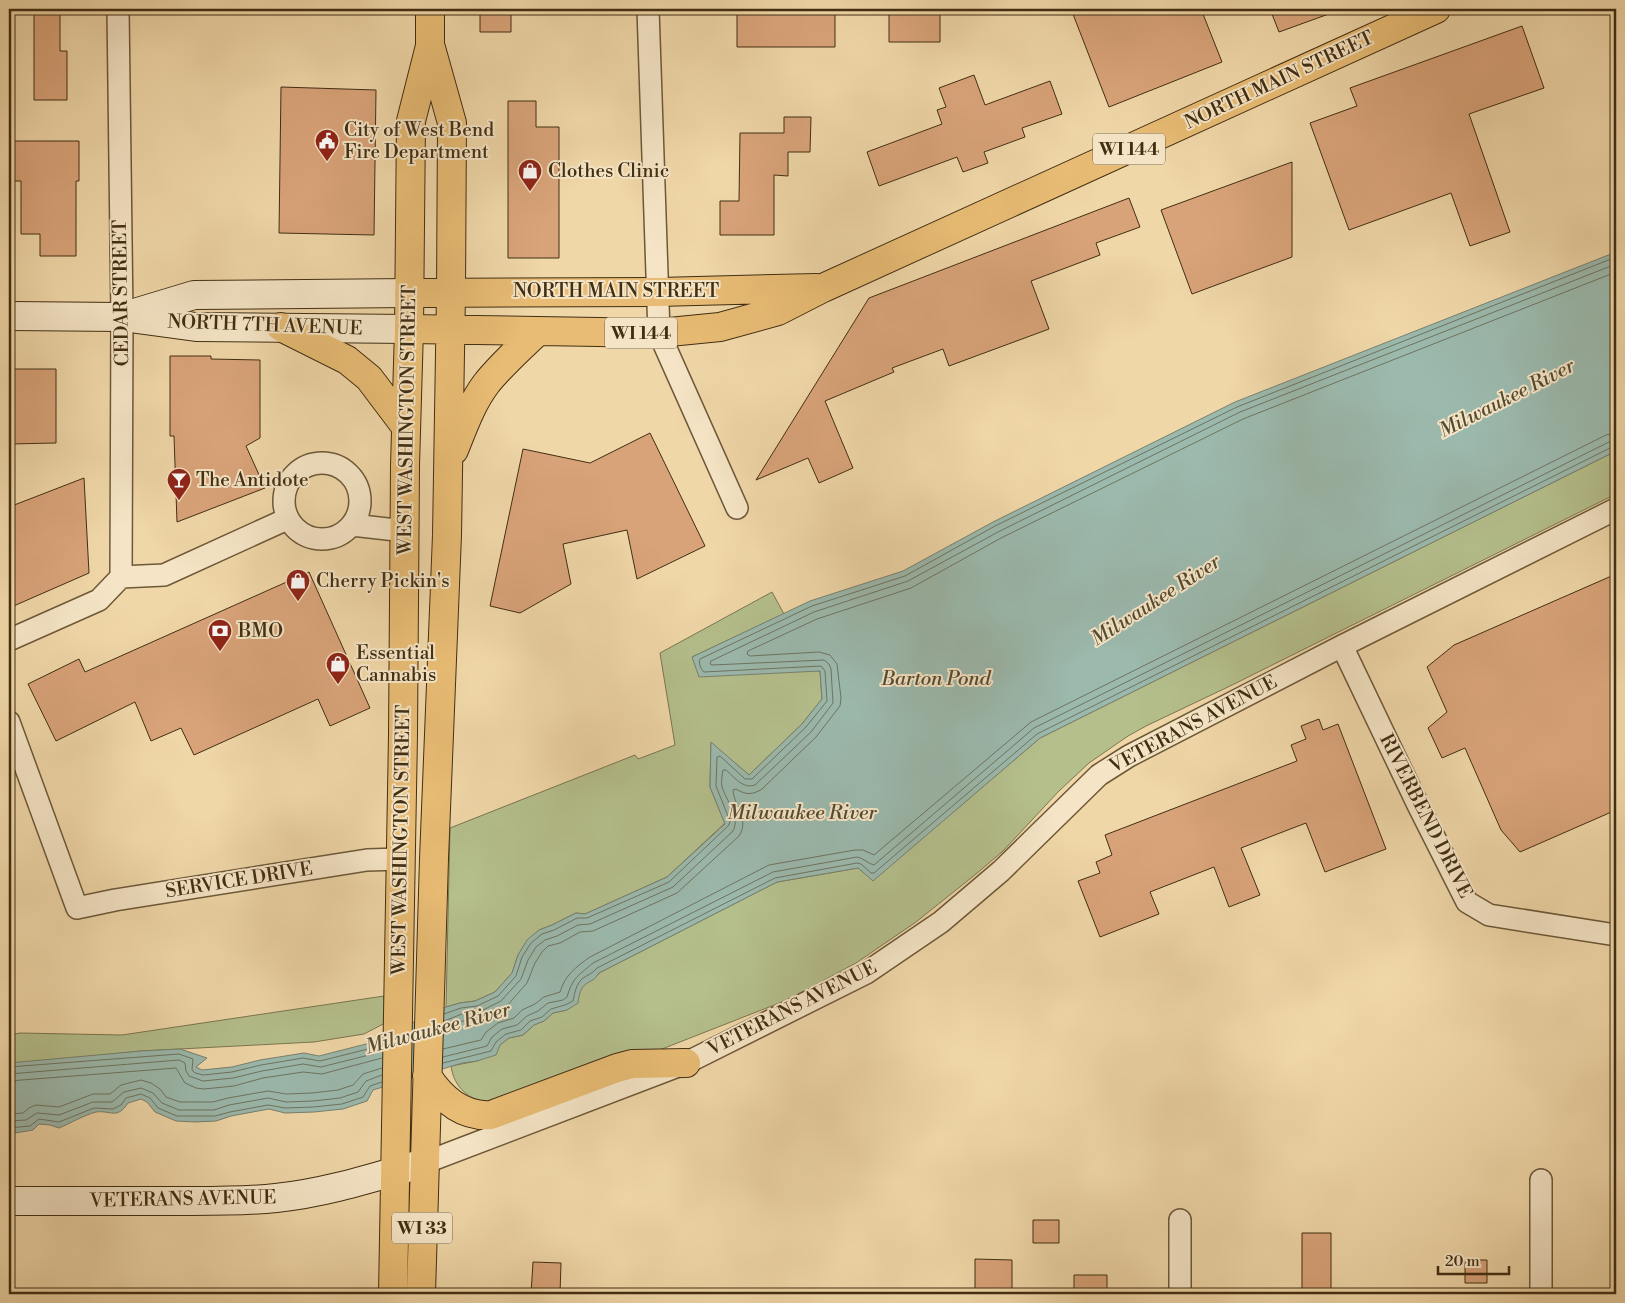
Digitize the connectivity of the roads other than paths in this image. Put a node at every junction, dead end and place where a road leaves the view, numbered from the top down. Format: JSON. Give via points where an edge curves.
{"nodes":[{"id":1,"x":118,"y":9,"type":"edge"},
{"id":2,"x":430,"y":9,"type":"edge"},
{"id":3,"x":648,"y":9,"type":"edge"},
{"id":4,"x":1436,"y":9,"type":"edge"},
{"id":5,"x":430,"y":46,"type":"junction"},
{"id":6,"x":823,"y":288,"type":"junction"},
{"id":7,"x":451,"y":292,"type":"junction"},
{"id":8,"x":658,"y":292,"type":"junction"},
{"id":9,"x":409,"y":293,"type":"junction"},
{"id":10,"x":9,"y":316,"type":"edge"},
{"id":11,"x":122,"y":317,"type":"junction"},
{"id":12,"x":281,"y":327,"type":"junction"},
{"id":13,"x":409,"y":329,"type":"junction"},
{"id":14,"x":451,"y":330,"type":"junction"},
{"id":15,"x":538,"y":332,"type":"junction"},
{"id":16,"x":659,"y":333,"type":"junction"},
{"id":17,"x":406,"y":427,"type":"junction"},
{"id":18,"x":448,"y":466,"type":"junction"},
{"id":19,"x":737,"y":508,"type":"dead end"},
{"id":20,"x":1616,"y":509,"type":"edge"},
{"id":21,"x":287,"y":519,"type":"junction"},
{"id":22,"x":352,"y":525,"type":"junction"},
{"id":23,"x":405,"y":531,"type":"junction"},
{"id":24,"x":121,"y":577,"type":"junction"},
{"id":25,"x":9,"y":640,"type":"edge"},
{"id":26,"x":1342,"y":646,"type":"junction"},
{"id":27,"x":9,"y":722,"type":"edge"},
{"id":28,"x":401,"y":858,"type":"junction"},
{"id":29,"x":1616,"y":935,"type":"edge"},
{"id":30,"x":686,"y":1062,"type":"junction"},
{"id":31,"x":430,"y":1085,"type":"junction"},
{"id":32,"x":424,"y":1162,"type":"junction"},
{"id":33,"x":395,"y":1171,"type":"junction"},
{"id":34,"x":1541,"y":1180,"type":"dead end"},
{"id":35,"x":9,"y":1201,"type":"edge"},
{"id":36,"x":1180,"y":1220,"type":"dead end"},
{"id":37,"x":393,"y":1294,"type":"edge"},
{"id":38,"x":421,"y":1294,"type":"edge"},
{"id":39,"x":1180,"y":1294,"type":"edge"},
{"id":40,"x":1541,"y":1294,"type":"edge"}],
"edges":[{"from":1,"to":11,"type":"street","name":"CEDAR STREET"},
{"from":2,"to":5,"type":"main road","name":"WEST WASHINGTON STREET","number":"WI 33"},
{"from":3,"to":8,"type":"street"},
{"from":4,"to":6,"type":"main road","name":"NORTH MAIN STREET","number":"WI 144"},
{"from":5,"to":7,"type":"main road","name":"WEST WASHINGTON STREET","number":"WI 33","via":[[452,123]]},
{"from":5,"to":9,"type":"main road","name":"WEST WASHINGTON STREET","number":"WI 33","via":[[411,121]]},
{"from":6,"to":8,"type":"main road","name":"NORTH MAIN STREET","number":"WI 144"},
{"from":6,"to":16,"type":"main road","name":"NORTH MAIN STREET","number":"WI 144","via":[[778,312],[720,327]]},
{"from":7,"to":8,"type":"main road","name":"NORTH MAIN STREET","number":"WI 144"},
{"from":7,"to":9,"type":"main road","name":"NORTH MAIN STREET"},
{"from":7,"to":14,"type":"main road","name":"WEST WASHINGTON STREET","number":"WI 33"},
{"from":8,"to":16,"type":"street"},
{"from":9,"to":11,"type":"main road","name":"NORTH 7TH AVENUE","via":[[194,295]]},
{"from":9,"to":13,"type":"main road","name":"WEST WASHINGTON STREET","number":"WI 33"},
{"from":10,"to":11,"type":"main road","name":"NORTH 7TH AVENUE"},
{"from":11,"to":12,"type":"main road","name":"NORTH 7TH AVENUE","via":[[196,326]]},
{"from":11,"to":24,"type":"street","name":"CEDAR STREET"},
{"from":12,"to":13,"type":"main road","name":"NORTH 7TH AVENUE"},
{"from":12,"to":17,"type":"main road","via":[[347,360],[368,378]]},
{"from":13,"to":14,"type":"main road","name":"NORTH MAIN STREET","number":"WI 144"},
{"from":13,"to":17,"type":"main road","name":"WEST WASHINGTON STREET","number":"WI 33"},
{"from":14,"to":15,"type":"main road","name":"NORTH MAIN STREET","number":"WI 144"},
{"from":14,"to":18,"type":"main road","name":"WEST WASHINGTON STREET","number":"WI 33"},
{"from":15,"to":16,"type":"main road","name":"NORTH MAIN STREET","number":"WI 144"},
{"from":15,"to":18,"type":"main road","via":[[485,386],[468,416]]},
{"from":16,"to":19,"type":"street"},
{"from":17,"to":23,"type":"main road","name":"WEST WASHINGTON STREET","number":"WI 33"},
{"from":18,"to":31,"type":"main road","name":"WEST WASHINGTON STREET","number":"WI 33"},
{"from":20,"to":26,"type":"street","name":"VETERANS AVENUE"},
{"from":21,"to":22,"type":"street","via":[[303,535],[314,539],[337,537]]},
{"from":21,"to":22,"type":"street","via":[[283,494],[288,482],[295,472],[319,462],[343,469],[355,483],[360,502]]},
{"from":21,"to":24,"type":"street","via":[[164,575]]},
{"from":22,"to":23,"type":"street"},
{"from":23,"to":28,"type":"main road","name":"WEST WASHINGTON STREET","number":"WI 33"},
{"from":24,"to":25,"type":"street","via":[[99,600]]},
{"from":26,"to":29,"type":"street","name":"RIVERBEND DRIVE","via":[[1467,902],[1488,915]]},
{"from":26,"to":30,"type":"street","name":"VETERANS AVENUE","via":[[1129,756],[1099,775],[1001,871],[941,922],[866,973]]},
{"from":27,"to":28,"type":"street","name":"SERVICE DRIVE","via":[[77,908],[367,860]]},
{"from":28,"to":33,"type":"main road","name":"WEST WASHINGTON STREET","number":"WI 33"},
{"from":30,"to":31,"type":"main road","via":[[632,1064],[491,1115],[465,1112]]},
{"from":30,"to":32,"type":"street","name":"VETERANS AVENUE"},
{"from":31,"to":32,"type":"main road","number":"WI 33"},
{"from":32,"to":33,"type":"main road","name":"VETERANS AVENUE"},
{"from":32,"to":38,"type":"main road","number":"WI 33"},
{"from":33,"to":35,"type":"main road","name":"VETERANS AVENUE","via":[[322,1190],[270,1199]]},
{"from":33,"to":37,"type":"main road","number":"WI 33"},
{"from":34,"to":40,"type":"street"},
{"from":36,"to":39,"type":"street"}]}
